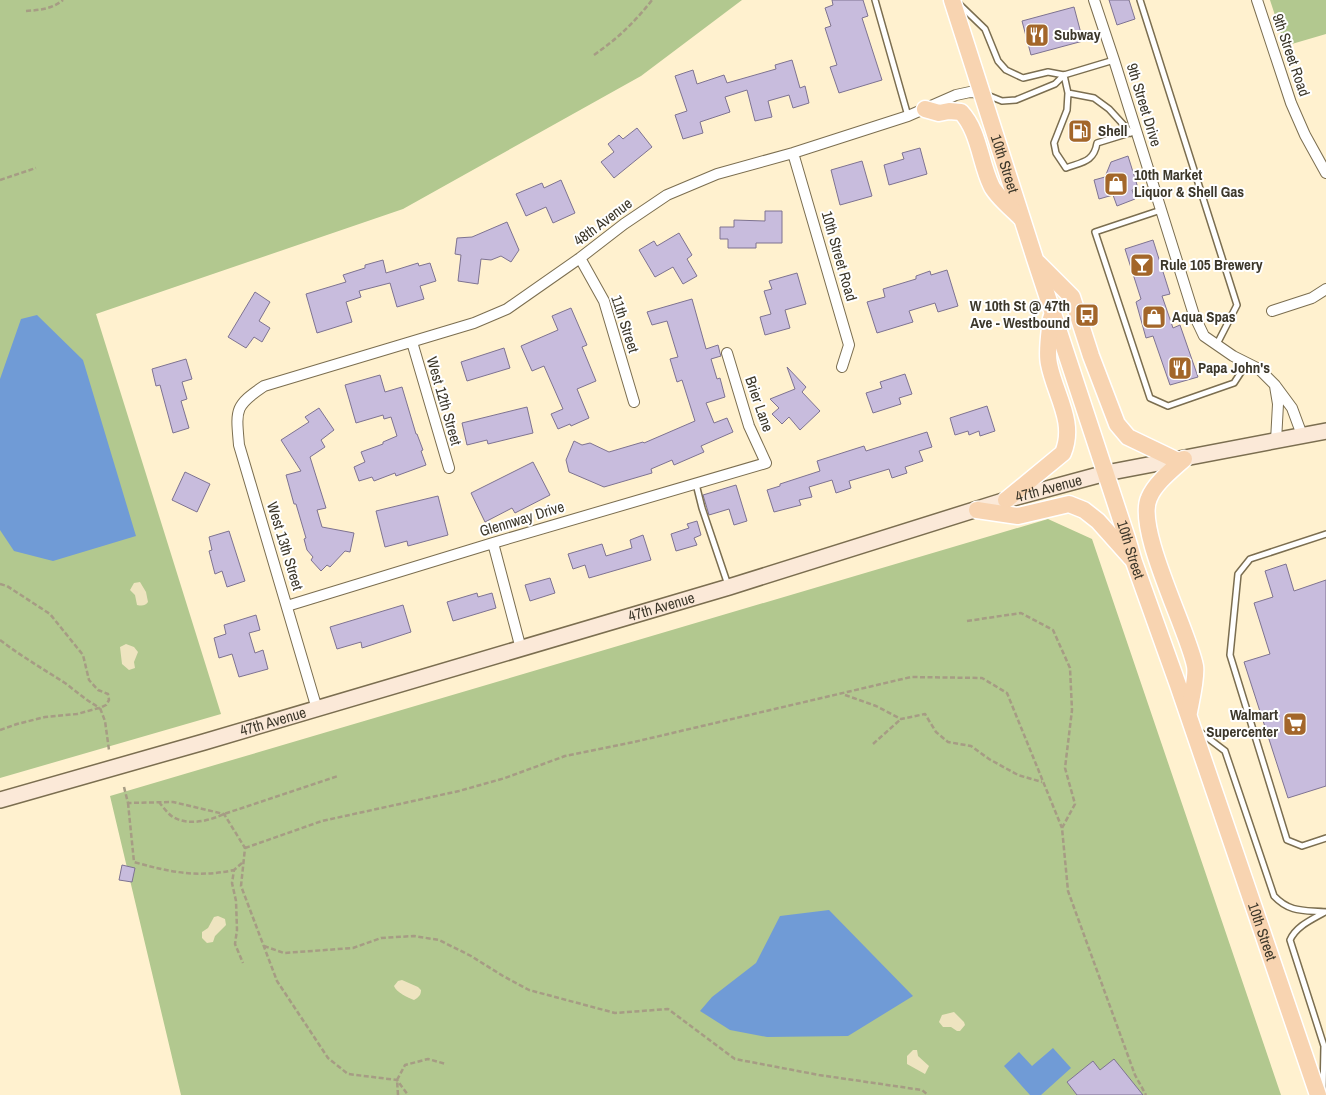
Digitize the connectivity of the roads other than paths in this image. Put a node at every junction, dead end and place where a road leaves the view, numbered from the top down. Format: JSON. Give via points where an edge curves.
{"nodes":[{"id":1,"x":875,"y":0,"type":"edge"},
{"id":2,"x":953,"y":0,"type":"edge"},
{"id":3,"x":1094,"y":0,"type":"edge"},
{"id":4,"x":1140,"y":0,"type":"edge"},
{"id":5,"x":1257,"y":0,"type":"edge"},
{"id":6,"x":1114,"y":60,"type":"junction"},
{"id":7,"x":1064,"y":75,"type":"junction"},
{"id":8,"x":982,"y":93,"type":"junction"},
{"id":9,"x":1068,"y":93,"type":"junction"},
{"id":10,"x":925,"y":109,"type":"junction"},
{"id":11,"x":908,"y":116,"type":"junction"},
{"id":12,"x":1134,"y":132,"type":"junction"},
{"id":13,"x":793,"y":152,"type":"junction"},
{"id":14,"x":1326,"y":173,"type":"edge"},
{"id":15,"x":1161,"y":210,"type":"junction"},
{"id":16,"x":1023,"y":221,"type":"junction"},
{"id":17,"x":580,"y":258,"type":"junction"},
{"id":18,"x":1035,"y":259,"type":"junction"},
{"id":19,"x":1326,"y":289,"type":"edge"},
{"id":20,"x":1051,"y":308,"type":"junction"},
{"id":21,"x":1272,"y":312,"type":"dead end"},
{"id":22,"x":412,"y":342,"type":"junction"},
{"id":23,"x":1217,"y":344,"type":"junction"},
{"id":24,"x":727,"y":354,"type":"dead end"},
{"id":25,"x":1246,"y":363,"type":"junction"},
{"id":26,"x":842,"y":367,"type":"dead end"},
{"id":27,"x":1275,"y":385,"type":"junction"},
{"id":28,"x":250,"y":394,"type":"joint"},
{"id":29,"x":634,"y":402,"type":"dead end"},
{"id":30,"x":1326,"y":431,"type":"edge"},
{"id":31,"x":1302,"y":435,"type":"junction"},
{"id":32,"x":1276,"y":441,"type":"junction"},
{"id":33,"x":1180,"y":460,"type":"junction"},
{"id":34,"x":766,"y":463,"type":"joint"},
{"id":35,"x":449,"y":468,"type":"dead end"},
{"id":36,"x":1106,"y":473,"type":"junction"},
{"id":37,"x":696,"y":483,"type":"junction"},
{"id":38,"x":1006,"y":500,"type":"junction"},
{"id":39,"x":977,"y":510,"type":"junction"},
{"id":40,"x":1326,"y":534,"type":"edge"},
{"id":41,"x":493,"y":543,"type":"junction"},
{"id":42,"x":1134,"y":562,"type":"junction"},
{"id":43,"x":729,"y":588,"type":"junction"},
{"id":44,"x":287,"y":606,"type":"junction"},
{"id":45,"x":521,"y":649,"type":"junction"},
{"id":46,"x":317,"y":709,"type":"junction"},
{"id":47,"x":1190,"y":721,"type":"junction"},
{"id":48,"x":0,"y":800,"type":"edge"},
{"id":49,"x":1326,"y":838,"type":"edge"},
{"id":50,"x":1326,"y":912,"type":"edge"},
{"id":51,"x":1318,"y":1095,"type":"edge"},
{"id":52,"x":1323,"y":1095,"type":"edge"}],
"edges":[{"from":1,"to":11,"type":"lane"},
{"from":2,"to":7,"type":"lane","via":[[985,29],[998,61],[1006,70],[1023,78],[1048,72]]},
{"from":2,"to":8,"type":"main road","name":"10th Street"},
{"from":3,"to":6,"type":"street","name":"9th Street Drive"},
{"from":4,"to":23,"type":"lane","via":[[1237,305]]},
{"from":5,"to":14,"type":"street","name":"9th Street Road","via":[[1305,136]]},
{"from":6,"to":7,"type":"lane"},
{"from":6,"to":12,"type":"street","name":"9th Street Drive"},
{"from":7,"to":8,"type":"lane","via":[[1055,84],[1016,100],[1002,101]]},
{"from":7,"to":9,"type":"lane"},
{"from":8,"to":10,"type":"street","name":"48th Avenue","via":[[956,95]]},
{"from":8,"to":16,"type":"main road","name":"10th Street"},
{"from":9,"to":12,"type":"lane","via":[[1094,98]]},
{"from":9,"to":12,"type":"lane","via":[[1067,110],[1054,143],[1066,168],[1092,158],[1097,144]]},
{"from":10,"to":11,"type":"street","name":"48th Avenue"},
{"from":10,"to":16,"type":"main road","via":[[939,113],[961,112],[966,117],[991,187]]},
{"from":11,"to":13,"type":"street","name":"48th Avenue"},
{"from":12,"to":15,"type":"street","name":"9th Street Drive"},
{"from":13,"to":17,"type":"street","name":"48th Avenue","via":[[717,174],[667,195]]},
{"from":13,"to":26,"type":"street","name":"10th Street Road","via":[[849,345]]},
{"from":15,"to":23,"type":"street","name":"9th Street Drive","via":[[1194,316],[1204,336]]},
{"from":15,"to":25,"type":"lane","via":[[1095,232],[1150,398],[1168,406],[1234,384]]},
{"from":16,"to":18,"type":"main road","name":"10th Street"},
{"from":17,"to":22,"type":"street","name":"48th Avenue","via":[[507,309]]},
{"from":17,"to":29,"type":"street","name":"11th Street","via":[[604,301]]},
{"from":18,"to":20,"type":"main road","name":"10th Street"},
{"from":18,"to":33,"type":"main road","via":[[1072,297],[1117,424],[1128,437]]},
{"from":19,"to":21,"type":"street","via":[[1312,298]]},
{"from":20,"to":36,"type":"main road","name":"10th Street"},
{"from":20,"to":38,"type":"main road","via":[[1048,362],[1067,423],[1068,442],[1063,453]]},
{"from":22,"to":28,"type":"street","name":"48th Avenue","via":[[264,386]]},
{"from":22,"to":35,"type":"street","name":"West 12th Street"},
{"from":23,"to":25,"type":"street","name":"9th Street Drive"},
{"from":24,"to":34,"type":"street","name":"Brier Lane","via":[[749,426]]},
{"from":25,"to":27,"type":"street","name":"9th Street Drive","via":[[1259,369]]},
{"from":27,"to":31,"type":"street","name":"9th Street Drive","via":[[1292,408]]},
{"from":27,"to":32,"type":"street","via":[[1278,404]]},
{"from":28,"to":44,"type":"street","name":"West 13th Street","via":[[240,404],[237,422],[239,445]]},
{"from":30,"to":31,"type":"main road","name":"47th Avenue"},
{"from":31,"to":32,"type":"main road","name":"47th Avenue"},
{"from":32,"to":33,"type":"main road","name":"47th Avenue"},
{"from":33,"to":36,"type":"main road","name":"47th Avenue"},
{"from":33,"to":47,"type":"main road","via":[[1148,499],[1147,521],[1196,668]]},
{"from":34,"to":37,"type":"street","name":"Glennway Drive"},
{"from":36,"to":38,"type":"main road","name":"47th Avenue"},
{"from":36,"to":42,"type":"main road","name":"10th Street"},
{"from":37,"to":41,"type":"street","name":"Glennway Drive"},
{"from":37,"to":43,"type":"lane"},
{"from":38,"to":39,"type":"main road","name":"47th Avenue"},
{"from":39,"to":42,"type":"main road","via":[[1018,516],[1069,504],[1098,521]]},
{"from":39,"to":43,"type":"main road","name":"47th Avenue"},
{"from":40,"to":49,"type":"lane","via":[[1250,559],[1238,574],[1230,655],[1287,840],[1302,846]]},
{"from":41,"to":44,"type":"street","name":"Glennway Drive"},
{"from":41,"to":45,"type":"street"},
{"from":42,"to":47,"type":"main road","name":"10th Street"},
{"from":43,"to":45,"type":"main road","name":"47th Avenue"},
{"from":44,"to":46,"type":"street","name":"West 13th Street"},
{"from":45,"to":46,"type":"main road","name":"47th Avenue"},
{"from":46,"to":48,"type":"main road","name":"47th Avenue"},
{"from":47,"to":50,"type":"lane","via":[[1225,751],[1274,896],[1291,909]]},
{"from":47,"to":51,"type":"main road","name":"10th Street"},
{"from":50,"to":52,"type":"lane","via":[[1303,925],[1290,940],[1324,1046]]}]}
